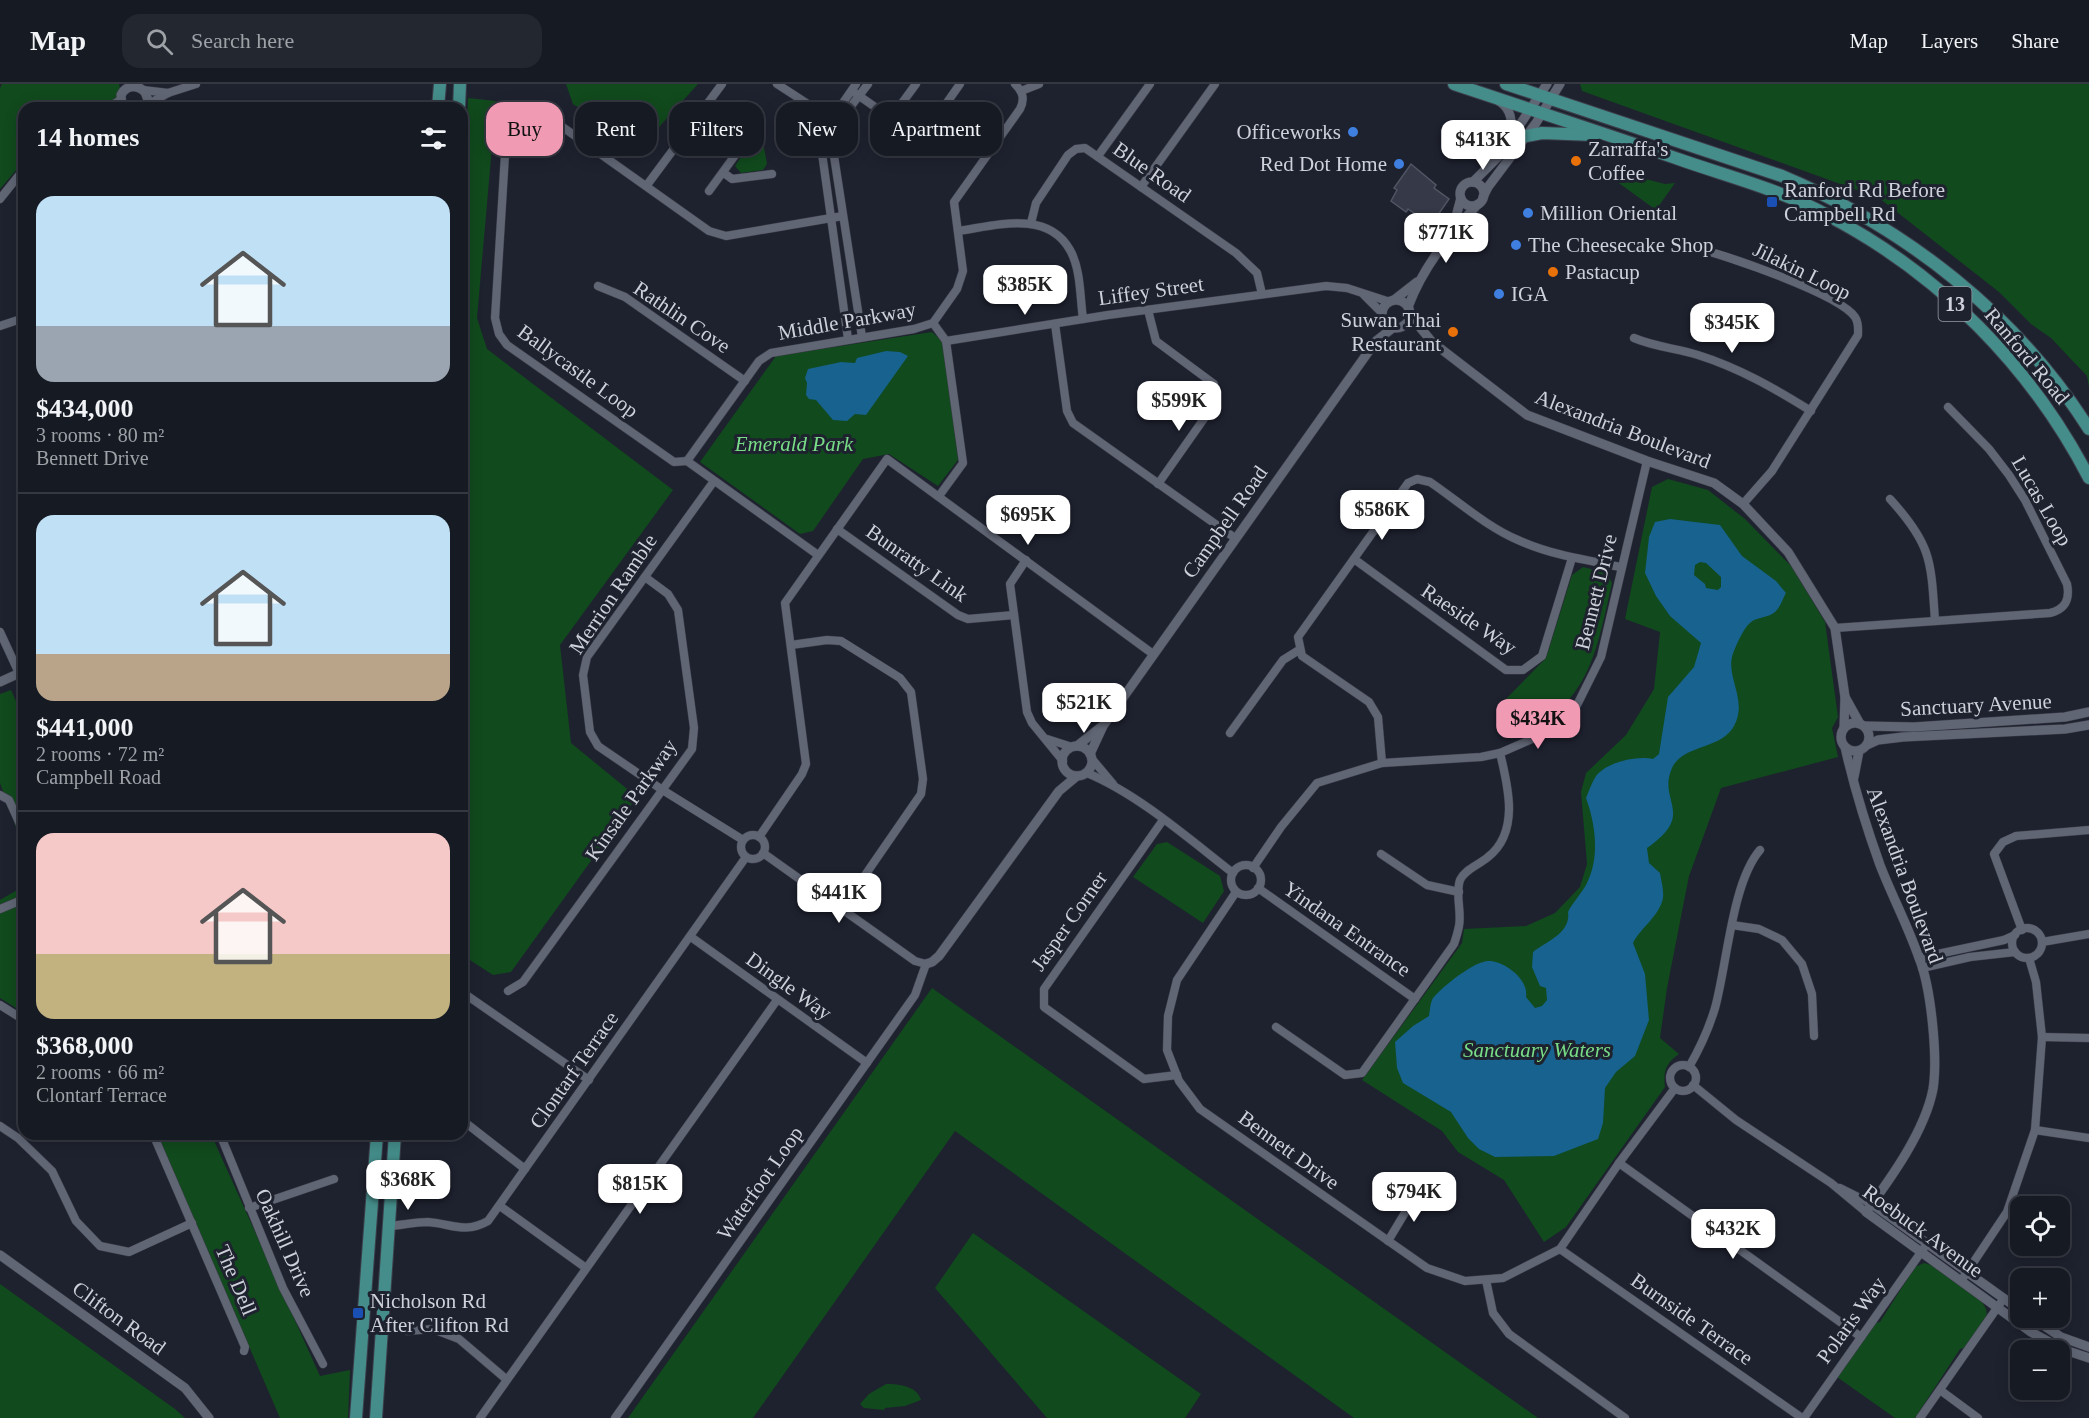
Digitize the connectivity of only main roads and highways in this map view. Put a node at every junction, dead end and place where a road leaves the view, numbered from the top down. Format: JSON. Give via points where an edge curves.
{"nodes":[{"id":1,"x":460,"y":84,"type":"edge"},
{"id":2,"x":1454,"y":84,"type":"edge"},
{"id":3,"x":1506,"y":84,"type":"edge"},
{"id":4,"x":459,"y":102,"type":"edge"},
{"id":5,"x":1526,"y":136,"type":"road end"},
{"id":6,"x":1610,"y":136,"type":"junction"},
{"id":7,"x":2089,"y":429,"type":"edge"},
{"id":8,"x":2089,"y":478,"type":"edge"},
{"id":9,"x":377,"y":1140,"type":"edge"},
{"id":10,"x":395,"y":1140,"type":"edge"},
{"id":11,"x":356,"y":1418,"type":"edge"},
{"id":12,"x":376,"y":1418,"type":"edge"}],
"edges":[{"from":1,"to":4,"type":"main road"},
{"from":2,"to":6,"type":"main road","name":"Ranford Road","number":"13"},
{"from":3,"to":7,"type":"main road","name":"Ranford Road","number":"13","via":[[1782,176],[1872,220],[1931,259],[1985,304],[2040,364]]},
{"from":5,"to":6,"type":"main road","via":[[1542,132]]},
{"from":6,"to":8,"type":"main road","name":"Ranford Road","number":"13","via":[[1798,201],[1891,254],[1945,294],[1995,343],[2042,397]]},
{"from":9,"to":11,"type":"main road"},
{"from":10,"to":12,"type":"main road"}]}
